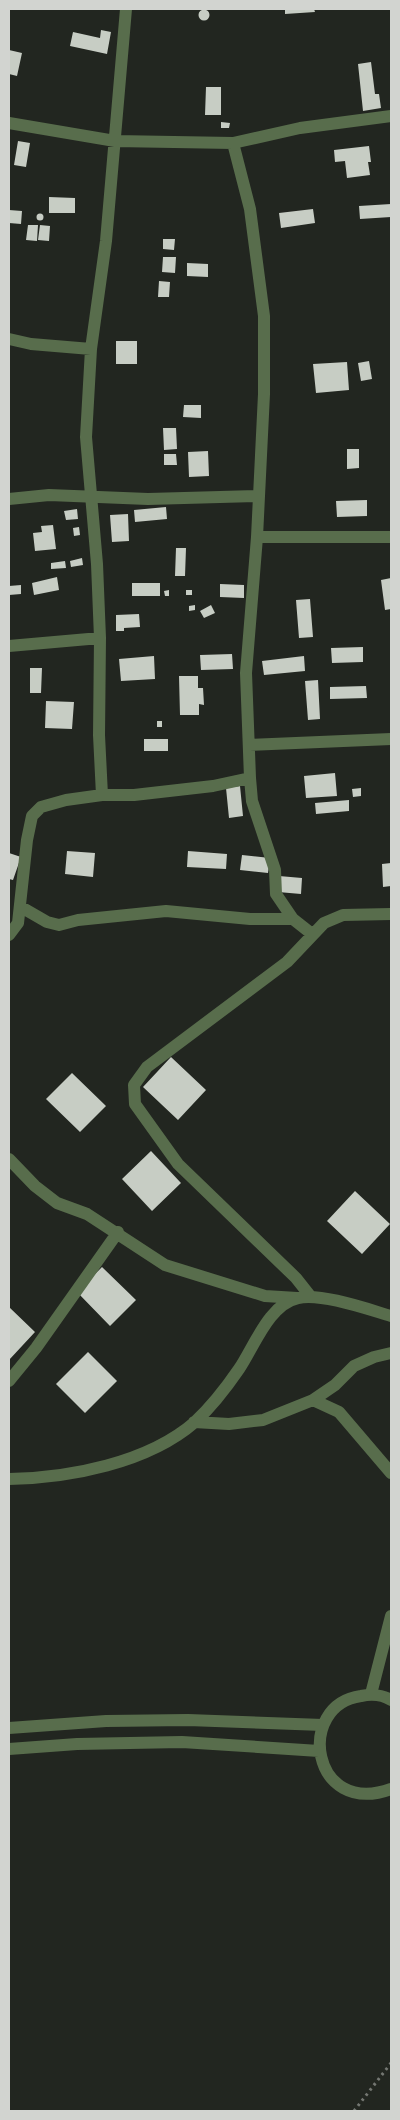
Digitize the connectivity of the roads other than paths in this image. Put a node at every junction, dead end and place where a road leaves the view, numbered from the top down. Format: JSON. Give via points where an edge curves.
{"nodes":[{"id":1,"x":126,"y":9,"type":"edge"},
{"id":2,"x":391,"y":116,"type":"edge"},
{"id":3,"x":9,"y":123,"type":"edge"},
{"id":4,"x":115,"y":142,"type":"junction"},
{"id":5,"x":233,"y":143,"type":"junction"},
{"id":6,"x":9,"y":339,"type":"edge"},
{"id":7,"x":91,"y":349,"type":"junction"},
{"id":8,"x":259,"y":496,"type":"junction"},
{"id":9,"x":91,"y":497,"type":"junction"},
{"id":10,"x":9,"y":499,"type":"edge"},
{"id":11,"x":257,"y":537,"type":"junction"},
{"id":12,"x":391,"y":537,"type":"edge"},
{"id":13,"x":100,"y":638,"type":"junction"},
{"id":14,"x":9,"y":646,"type":"edge"},
{"id":15,"x":391,"y":739,"type":"edge"},
{"id":16,"x":250,"y":745,"type":"junction"},
{"id":17,"x":250,"y":778,"type":"junction"},
{"id":18,"x":102,"y":795,"type":"junction"},
{"id":19,"x":21,"y":907,"type":"junction"},
{"id":20,"x":391,"y":914,"type":"edge"},
{"id":21,"x":293,"y":919,"type":"junction"},
{"id":22,"x":312,"y":934,"type":"junction"},
{"id":23,"x":9,"y":935,"type":"edge"},
{"id":24,"x":9,"y":1159,"type":"edge"},
{"id":25,"x":118,"y":1232,"type":"junction"},
{"id":26,"x":297,"y":1298,"type":"junction"},
{"id":27,"x":311,"y":1298,"type":"junction"},
{"id":28,"x":391,"y":1316,"type":"edge"},
{"id":29,"x":391,"y":1353,"type":"edge"},
{"id":30,"x":9,"y":1381,"type":"edge"},
{"id":31,"x":313,"y":1400,"type":"junction"},
{"id":32,"x":194,"y":1422,"type":"junction"},
{"id":33,"x":391,"y":1473,"type":"edge"},
{"id":34,"x":9,"y":1479,"type":"edge"},
{"id":35,"x":391,"y":1616,"type":"edge"},
{"id":36,"x":371,"y":1694,"type":"junction"},
{"id":37,"x":391,"y":1700,"type":"edge"},
{"id":38,"x":323,"y":1725,"type":"junction"},
{"id":39,"x":9,"y":1728,"type":"edge"},
{"id":40,"x":9,"y":1750,"type":"edge"},
{"id":41,"x":319,"y":1752,"type":"junction"},
{"id":42,"x":391,"y":1789,"type":"edge"}],
"edges":[{"from":1,"to":4,"type":"street"},
{"from":2,"to":5,"type":"street","via":[[300,128]]},
{"from":3,"to":4,"type":"street"},
{"from":4,"to":5,"type":"street"},
{"from":4,"to":7,"type":"street"},
{"from":5,"to":8,"type":"street","via":[[250,208],[264,316]]},
{"from":6,"to":7,"type":"street"},
{"from":7,"to":9,"type":"street","via":[[86,437]]},
{"from":8,"to":9,"type":"street"},
{"from":8,"to":11,"type":"street"},
{"from":9,"to":10,"type":"street","via":[[49,495]]},
{"from":9,"to":13,"type":"street"},
{"from":11,"to":12,"type":"street"},
{"from":11,"to":16,"type":"street","via":[[246,673]]},
{"from":13,"to":14,"type":"street"},
{"from":13,"to":18,"type":"street"},
{"from":15,"to":16,"type":"street"},
{"from":16,"to":17,"type":"street"},
{"from":17,"to":18,"type":"street","via":[[214,786],[134,795]]},
{"from":17,"to":21,"type":"street","via":[[252,801],[275,870],[276,894]]},
{"from":18,"to":19,"type":"street","via":[[41,807],[32,816]]},
{"from":19,"to":21,"type":"street","via":[[59,925],[166,911],[250,919]]},
{"from":19,"to":23,"type":"street","via":[[18,923]]},
{"from":20,"to":22,"type":"street","via":[[343,915],[324,923]]},
{"from":21,"to":22,"type":"street"},
{"from":22,"to":27,"type":"street","via":[[287,962],[147,1067],[134,1085],[135,1104],[178,1164],[296,1278]]},
{"from":24,"to":25,"type":"street","via":[[57,1203],[87,1214]]},
{"from":25,"to":26,"type":"street","via":[[165,1265],[265,1296]]},
{"from":25,"to":30,"type":"street"},
{"from":26,"to":27,"type":"street"},
{"from":26,"to":32,"type":"street","via":[[272,1315],[240,1368]]},
{"from":27,"to":28,"type":"street"},
{"from":29,"to":31,"type":"street","via":[[374,1356],[354,1366]]},
{"from":31,"to":32,"type":"street","via":[[263,1420],[229,1424]]},
{"from":31,"to":33,"type":"street","via":[[338,1412]]},
{"from":32,"to":34,"type":"street","via":[[146,1451],[112,1465],[76,1473]]},
{"from":35,"to":36,"type":"street"},
{"from":36,"to":37,"type":"street"},
{"from":36,"to":38,"type":"street","via":[[352,1697],[336,1707]]},
{"from":38,"to":39,"type":"street","via":[[188,1720],[106,1721]]},
{"from":38,"to":41,"type":"street"},
{"from":40,"to":41,"type":"street","via":[[77,1744],[182,1742]]},
{"from":41,"to":42,"type":"street","via":[[333,1780],[346,1790],[378,1794]]}]}
